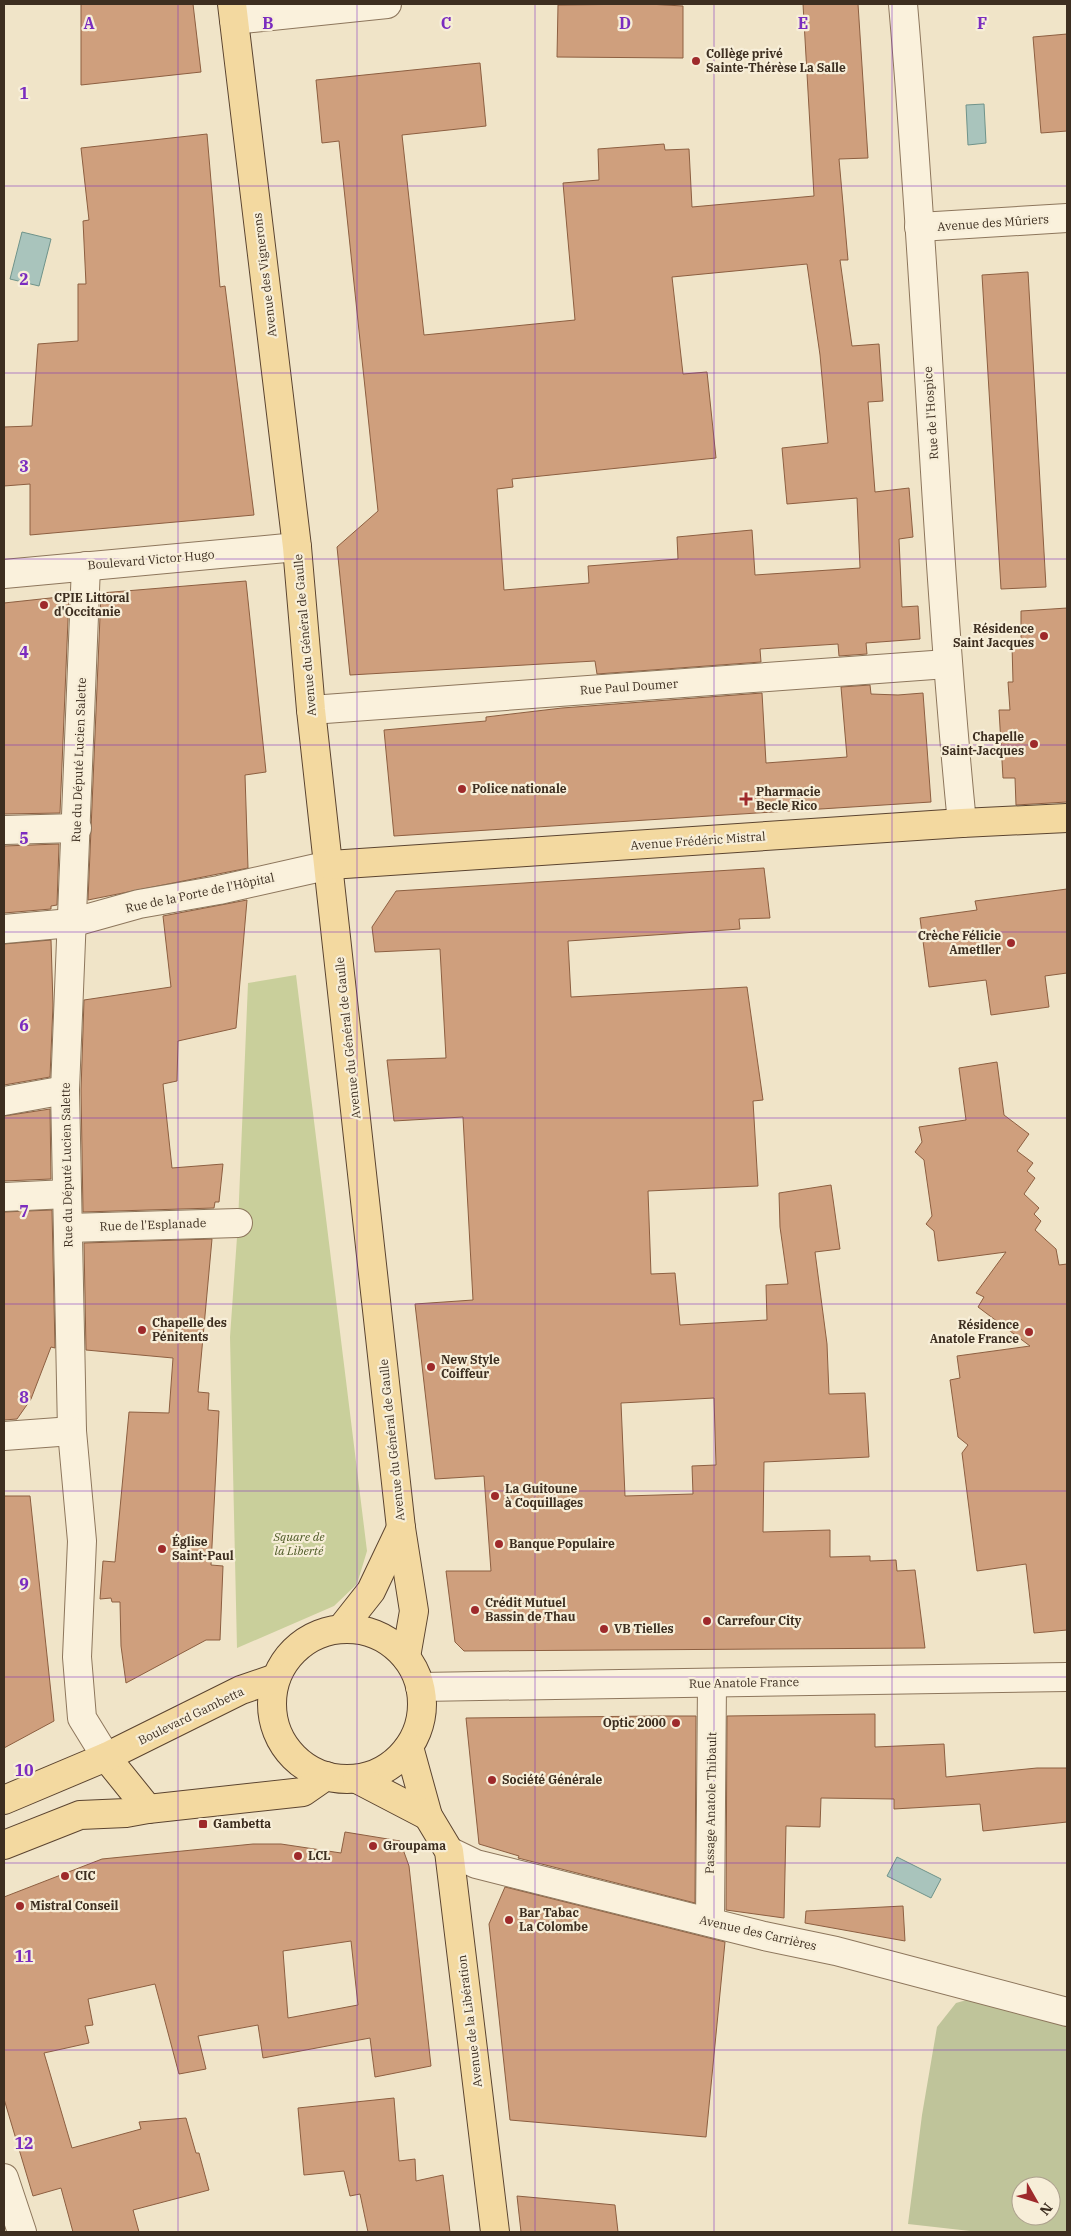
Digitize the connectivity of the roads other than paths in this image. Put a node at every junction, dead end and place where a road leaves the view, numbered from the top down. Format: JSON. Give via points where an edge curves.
{"nodes":[{"id":1,"x":387,"y":4,"type":"edge"},
{"id":2,"x":903,"y":4,"type":"edge"},
{"id":3,"x":233,"y":12,"type":"edge"},
{"id":4,"x":1067,"y":218,"type":"edge"},
{"id":5,"x":919,"y":227,"type":"junction"},
{"id":6,"x":297,"y":546,"type":"junction"},
{"id":7,"x":86,"y":566,"type":"junction"},
{"id":8,"x":4,"y":574,"type":"edge"},
{"id":9,"x":947,"y":664,"type":"junction"},
{"id":10,"x":311,"y":710,"type":"junction"},
{"id":11,"x":1067,"y":818,"type":"edge"},
{"id":12,"x":962,"y":823,"type":"junction"},
{"id":13,"x":77,"y":828,"type":"junction"},
{"id":14,"x":4,"y":830,"type":"edge"},
{"id":15,"x":330,"y":865,"type":"junction"},
{"id":16,"x":71,"y":923,"type":"junction"},
{"id":17,"x":4,"y":929,"type":"edge"},
{"id":18,"x":65,"y":1090,"type":"junction"},
{"id":19,"x":4,"y":1101,"type":"edge"},
{"id":20,"x":67,"y":1194,"type":"junction"},
{"id":21,"x":4,"y":1197,"type":"edge"},
{"id":22,"x":238,"y":1223,"type":"dead end"},
{"id":23,"x":68,"y":1228,"type":"junction"},
{"id":24,"x":72,"y":1431,"type":"junction"},
{"id":25,"x":4,"y":1436,"type":"edge"},
{"id":26,"x":401,"y":1528,"type":"junction"},
{"id":27,"x":341,"y":1629,"type":"junction"},
{"id":28,"x":406,"y":1657,"type":"junction"},
{"id":29,"x":1067,"y":1677,"type":"edge"},
{"id":30,"x":276,"y":1678,"type":"junction"},
{"id":31,"x":712,"y":1683,"type":"junction"},
{"id":32,"x":420,"y":1687,"type":"junction"},
{"id":33,"x":409,"y":1747,"type":"junction"},
{"id":34,"x":106,"y":1757,"type":"junction"},
{"id":35,"x":326,"y":1776,"type":"junction"},
{"id":36,"x":357,"y":1779,"type":"junction"},
{"id":37,"x":4,"y":1800,"type":"edge"},
{"id":38,"x":148,"y":1809,"type":"junction"},
{"id":39,"x":428,"y":1816,"type":"junction"},
{"id":40,"x":4,"y":1846,"type":"edge"},
{"id":41,"x":449,"y":1852,"type":"junction"},
{"id":42,"x":710,"y":1922,"type":"junction"},
{"id":43,"x":1067,"y":2012,"type":"edge"},
{"id":44,"x":4,"y":2178,"type":"edge"},
{"id":45,"x":22,"y":2232,"type":"edge"},
{"id":46,"x":494,"y":2232,"type":"edge"}],
"edges":[{"from":1,"to":3,"type":"street"},
{"from":2,"to":5,"type":"street","name":"Rue de l'Hospice","via":[[916,147]]},
{"from":3,"to":6,"type":"main road","name":"Avenue des Vignerons"},
{"from":4,"to":5,"type":"street","name":"Avenue des Mûriers"},
{"from":5,"to":9,"type":"street","name":"Rue de l'Hospice"},
{"from":6,"to":7,"type":"street","name":"Boulevard Victor Hugo"},
{"from":6,"to":10,"type":"main road","name":"Avenue du Général de Gaulle"},
{"from":7,"to":8,"type":"street","name":"Boulevard Victor Hugo"},
{"from":7,"to":13,"type":"street","name":"Rue du Député Lucien Salette"},
{"from":9,"to":10,"type":"street","name":"Rue Paul Doumer"},
{"from":9,"to":12,"type":"street","name":"Rue de l'Hospice"},
{"from":10,"to":15,"type":"main road","name":"Avenue du Général de Gaulle"},
{"from":11,"to":12,"type":"main road","name":"Avenue Frédéric Mistral"},
{"from":12,"to":15,"type":"main road","name":"Avenue Frédéric Mistral"},
{"from":13,"to":14,"type":"street"},
{"from":13,"to":16,"type":"street","name":"Rue du Député Lucien Salette"},
{"from":15,"to":16,"type":"street","name":"Rue de la Porte de l'Hôpital","via":[[139,904]]},
{"from":15,"to":26,"type":"main road","name":"Avenue du Général de Gaulle"},
{"from":16,"to":17,"type":"street","name":"Rue de la Porte de l'Hôpital"},
{"from":16,"to":18,"type":"street","name":"Rue du Député Lucien Salette"},
{"from":18,"to":19,"type":"street"},
{"from":18,"to":20,"type":"street","name":"Rue du Député Lucien Salette"},
{"from":20,"to":21,"type":"street"},
{"from":20,"to":23,"type":"street","name":"Rue du Député Lucien Salette"},
{"from":22,"to":23,"type":"street","name":"Rue de l'Esplanade"},
{"from":23,"to":24,"type":"street","name":"Rue du Député Lucien Salette"},
{"from":24,"to":25,"type":"street"},
{"from":24,"to":34,"type":"street","name":"Rue du Député Lucien Salette","via":[[82,1541],[76,1657],[82,1718]]},
{"from":26,"to":27,"type":"main road","name":"Avenue du Général de Gaulle","via":[[371,1591]]},
{"from":26,"to":28,"type":"main road","name":"Avenue du Général de Gaulle","via":[[414,1611]]},
{"from":27,"to":28,"type":"main road","via":[[365,1630],[388,1640]]},
{"from":27,"to":30,"type":"main road","via":[[320,1633],[302,1644],[286,1659]]},
{"from":28,"to":32,"type":"main road"},
{"from":29,"to":31,"type":"street","name":"Rue Anatole France"},
{"from":30,"to":34,"type":"main road","name":"Boulevard Gambetta","via":[[241,1690]]},
{"from":30,"to":35,"type":"main road","via":[[271,1702],[275,1727],[286,1749],[304,1766]]},
{"from":31,"to":32,"type":"street","name":"Rue Anatole France"},
{"from":31,"to":42,"type":"street","name":"Passage Anatole Thibault"},
{"from":32,"to":33,"type":"main road","via":[[422,1707],[418,1728]]},
{"from":33,"to":36,"type":"main road","via":[[395,1762],[377,1773]]},
{"from":33,"to":39,"type":"main road","name":"Avenue de la Libération"},
{"from":34,"to":37,"type":"main road","name":"Boulevard Gambetta"},
{"from":34,"to":38,"type":"main road"},
{"from":35,"to":36,"type":"main road"},
{"from":35,"to":38,"type":"main road","via":[[303,1792]]},
{"from":36,"to":39,"type":"main road"},
{"from":38,"to":40,"type":"main road","via":[[80,1815]]},
{"from":39,"to":41,"type":"main road","name":"Avenue de la Libération"},
{"from":41,"to":42,"type":"street","name":"Avenue des Carrières","via":[[476,1864]]},
{"from":41,"to":46,"type":"main road","name":"Avenue de la Libération"},
{"from":42,"to":43,"type":"street","name":"Avenue des Carrières","via":[[836,1951]]},
{"from":44,"to":45,"type":"street"}]}
